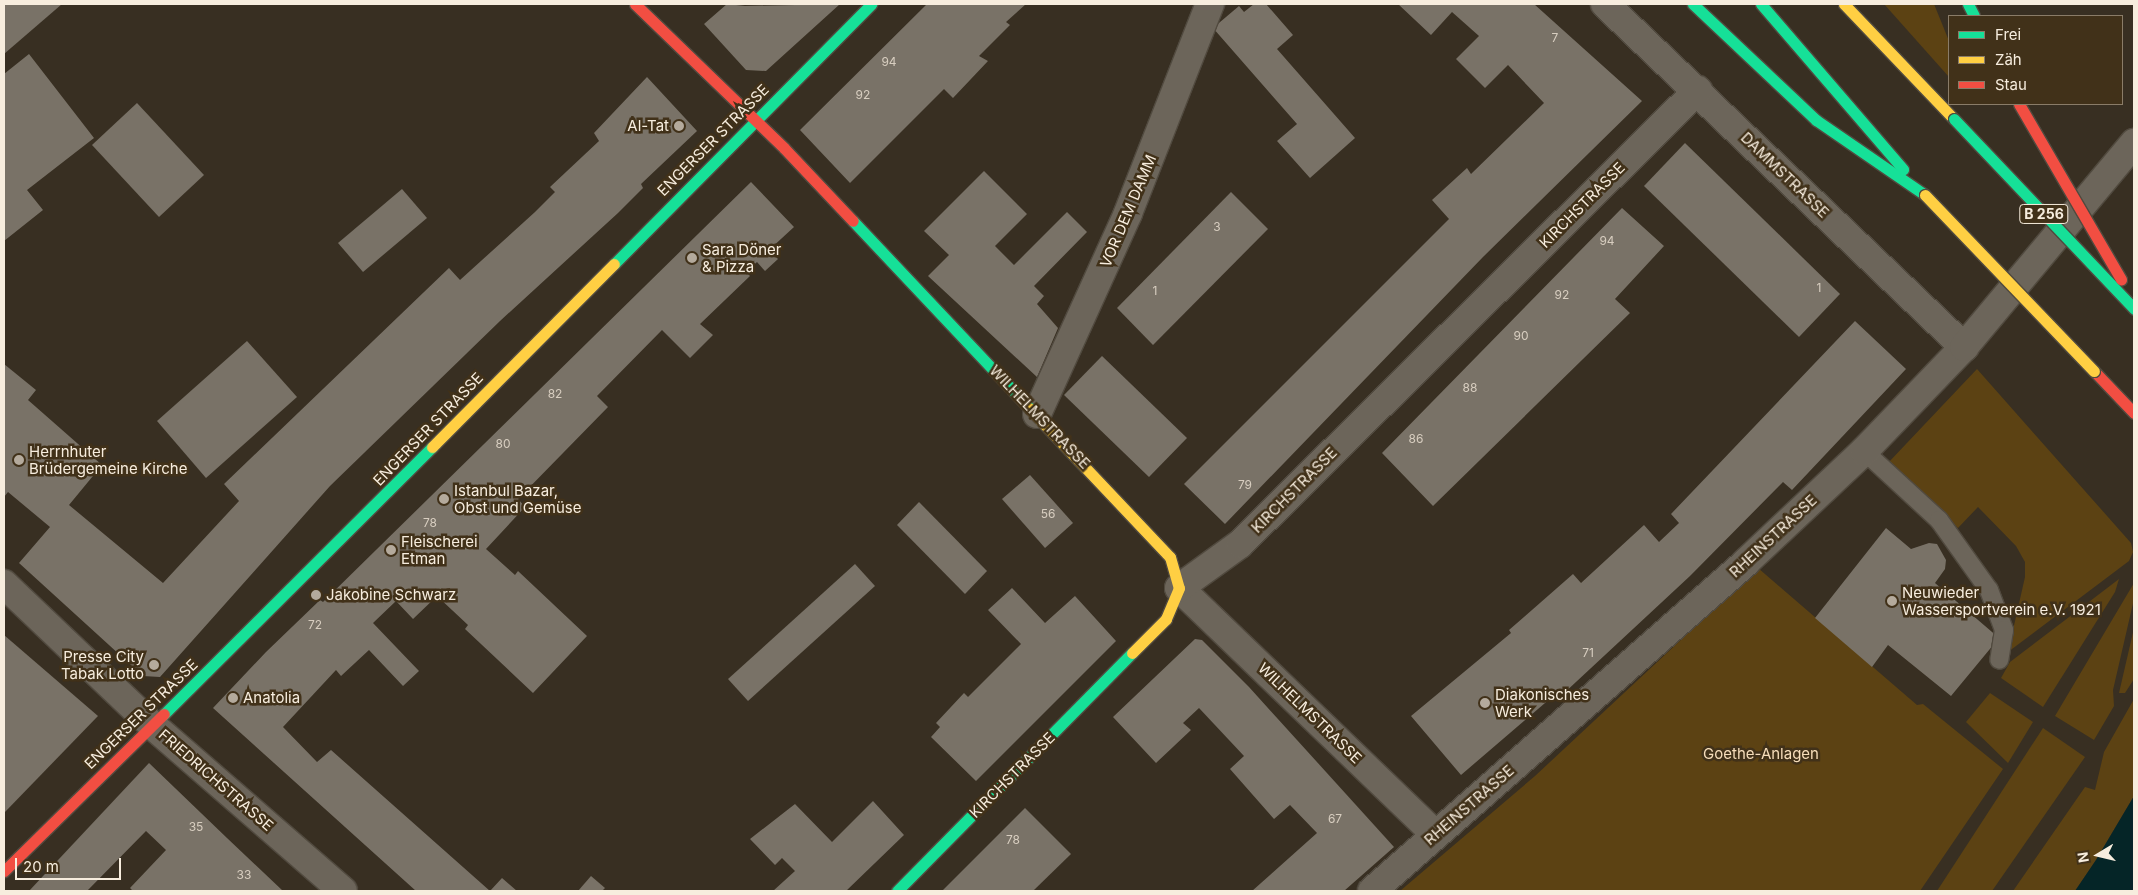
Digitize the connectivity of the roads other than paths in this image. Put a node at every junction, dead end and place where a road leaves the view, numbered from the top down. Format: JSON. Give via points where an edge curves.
{"nodes":[{"id":1,"x":636,"y":4,"type":"edge"},
{"id":2,"x":871,"y":4,"type":"edge"},
{"id":3,"x":1210,"y":4,"type":"edge"},
{"id":4,"x":1605,"y":4,"type":"edge"},
{"id":5,"x":1693,"y":4,"type":"edge"},
{"id":6,"x":1760,"y":4,"type":"edge"},
{"id":7,"x":1844,"y":4,"type":"edge"},
{"id":8,"x":1698,"y":90,"type":"junction"},
{"id":9,"x":2020,"y":105,"type":"edge"},
{"id":10,"x":755,"y":120,"type":"junction"},
{"id":11,"x":2134,"y":143,"type":"edge"},
{"id":12,"x":1925,"y":195,"type":"junction"},
{"id":13,"x":2134,"y":302,"type":"edge"},
{"id":14,"x":2134,"y":309,"type":"edge"},
{"id":15,"x":1964,"y":347,"type":"junction"},
{"id":16,"x":2134,"y":413,"type":"edge"},
{"id":17,"x":1038,"y":414,"type":"junction"},
{"id":18,"x":1864,"y":451,"type":"junction"},
{"id":19,"x":4,"y":584,"type":"edge"},
{"id":20,"x":1179,"y":588,"type":"junction"},
{"id":21,"x":1999,"y":660,"type":"dead end"},
{"id":22,"x":151,"y":724,"type":"junction"},
{"id":23,"x":1435,"y":834,"type":"junction"},
{"id":24,"x":4,"y":871,"type":"edge"},
{"id":25,"x":343,"y":891,"type":"edge"},
{"id":26,"x":897,"y":891,"type":"edge"},
{"id":27,"x":1372,"y":891,"type":"edge"}],
"edges":[{"from":1,"to":10,"type":"main road","name":"WILHELMSTRASSE"},
{"from":2,"to":10,"type":"main road","name":"ENGERSER STRASSE"},
{"from":3,"to":17,"type":"street","name":"VOR DEM DAMM","via":[[1128,213]]},
{"from":4,"to":8,"type":"street","name":"DAMMSTRASSE"},
{"from":5,"to":12,"type":"main road","via":[[1816,120]]},
{"from":6,"to":12,"type":"main road"},
{"from":7,"to":14,"type":"main road","number":"B 256","bridge":true},
{"from":8,"to":15,"type":"street","name":"DAMMSTRASSE"},
{"from":8,"to":20,"type":"street","name":"KIRCHSTRASSE","via":[[1240,544]]},
{"from":9,"to":13,"type":"main road","bridge":true},
{"from":10,"to":17,"type":"main road","name":"WILHELMSTRASSE"},
{"from":10,"to":22,"type":"main road","name":"ENGERSER STRASSE","via":[[278,603]]},
{"from":11,"to":15,"type":"street","name":"RHEINSTRASSE"},
{"from":12,"to":16,"type":"main road","bridge":true},
{"from":15,"to":18,"type":"street","name":"RHEINSTRASSE"},
{"from":17,"to":20,"type":"main road","name":"WILHELMSTRASSE","via":[[1170,556]]},
{"from":18,"to":21,"type":"lane","via":[[1939,520],[1989,590],[2004,630]]},
{"from":18,"to":23,"type":"street","name":"RHEINSTRASSE","via":[[1746,562]]},
{"from":19,"to":22,"type":"street","name":"FRIEDRICHSTRASSE"},
{"from":20,"to":23,"type":"street","name":"WILHELMSTRASSE"},
{"from":20,"to":26,"type":"main road","name":"KIRCHSTRASSE","via":[[1166,619]]},
{"from":22,"to":24,"type":"main road","name":"ENGERSER STRASSE"},
{"from":22,"to":25,"type":"street","name":"FRIEDRICHSTRASSE"},
{"from":23,"to":27,"type":"street","name":"RHEINSTRASSE"}]}
